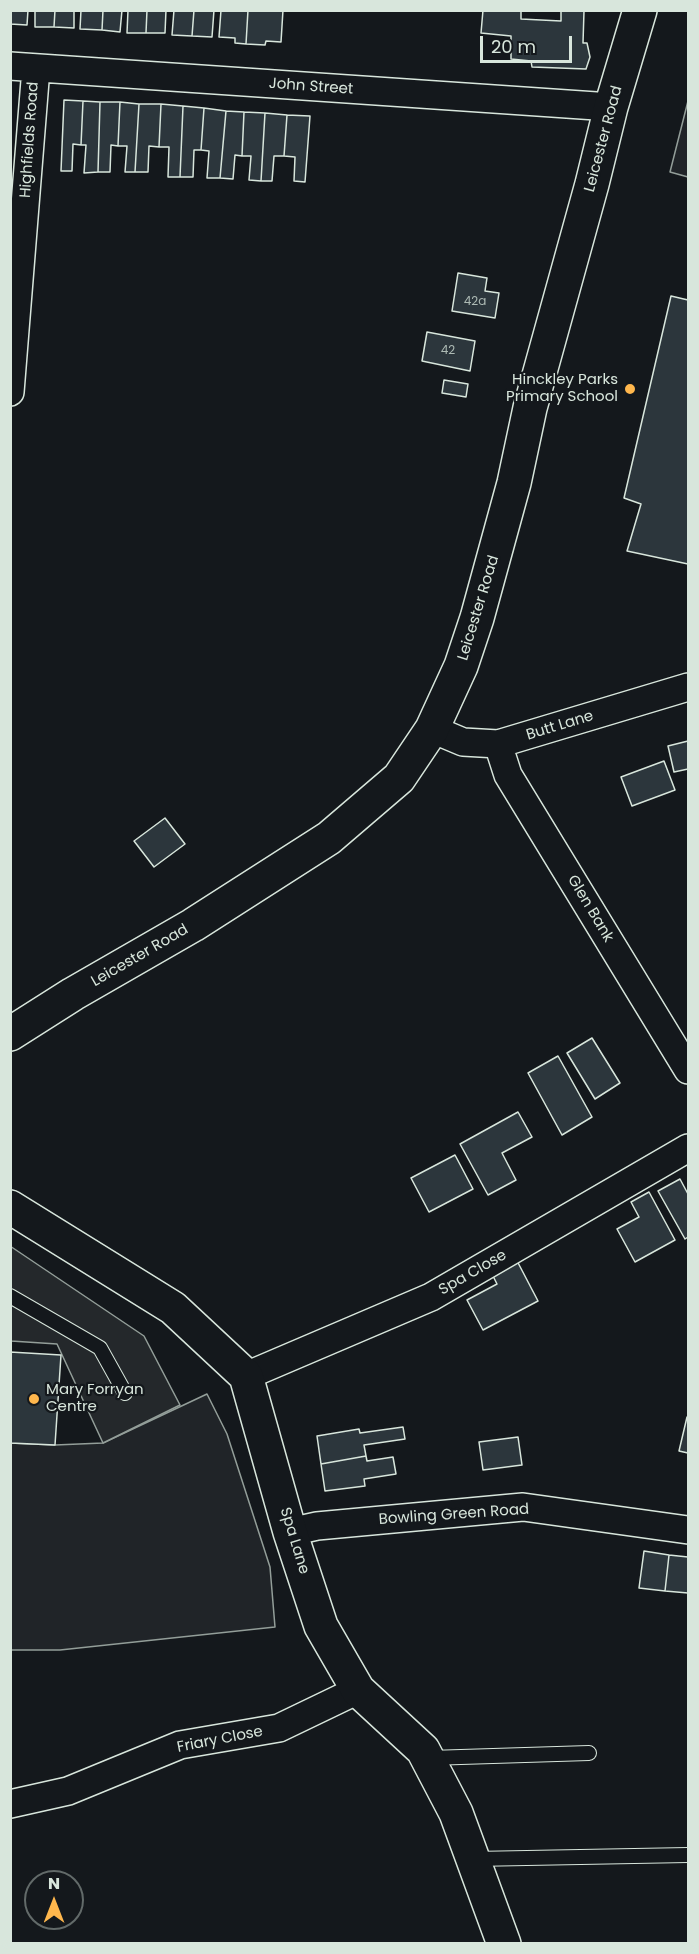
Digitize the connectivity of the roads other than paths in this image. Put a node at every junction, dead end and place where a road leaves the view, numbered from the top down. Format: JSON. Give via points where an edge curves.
{"nodes":[{"id":1,"x":640,"y":10,"type":"edge"},
{"id":2,"x":23,"y":67,"type":"edge"},
{"id":3,"x":611,"y":107,"type":"junction"},
{"id":4,"x":10,"y":392,"type":"edge"},
{"id":5,"x":688,"y":687,"type":"edge"},
{"id":6,"x":432,"y":729,"type":"junction"},
{"id":7,"x":498,"y":744,"type":"junction"},
{"id":8,"x":10,"y":1034,"type":"edge"},
{"id":9,"x":688,"y":1070,"type":"edge"},
{"id":10,"x":688,"y":1148,"type":"edge"},
{"id":11,"x":10,"y":1208,"type":"edge"},
{"id":12,"x":10,"y":1296,"type":"edge"},
{"id":13,"x":246,"y":1376,"type":"junction"},
{"id":14,"x":125,"y":1393,"type":"dead end"},
{"id":15,"x":688,"y":1530,"type":"edge"},
{"id":16,"x":290,"y":1532,"type":"junction"},
{"id":17,"x":358,"y":1690,"type":"junction"},
{"id":18,"x":589,"y":1753,"type":"dead end"},
{"id":19,"x":427,"y":1758,"type":"junction"},
{"id":20,"x":10,"y":1804,"type":"edge"},
{"id":21,"x":688,"y":1855,"type":"edge"},
{"id":22,"x":473,"y":1859,"type":"junction"},
{"id":23,"x":499,"y":1937,"type":"edge"}],
"edges":[{"from":1,"to":3,"type":"main road","name":"Leicester Road"},
{"from":2,"to":3,"type":"street","name":"John Street"},
{"from":2,"to":4,"type":"street","name":"Highfields Road"},
{"from":3,"to":6,"type":"main road","name":"Leicester Road","via":[[475,626]]},
{"from":5,"to":7,"type":"street","name":"Butt Lane"},
{"from":6,"to":7,"type":"street","name":"Butt Lane","via":[[463,742]]},
{"from":6,"to":8,"type":"main road","name":"Leicester Road","via":[[399,778],[329,838]]},
{"from":7,"to":9,"type":"street","name":"Glen Bank","via":[[508,775]]},
{"from":10,"to":13,"type":"street","name":"Spa Close","via":[[431,1297]]},
{"from":11,"to":13,"type":"main road","via":[[174,1308]]},
{"from":12,"to":14,"type":"lane","via":[[100,1348]]},
{"from":13,"to":16,"type":"main road","name":"Spa Lane"},
{"from":15,"to":16,"type":"street","name":"Bowling Green Road","via":[[523,1507],[317,1526]]},
{"from":16,"to":17,"type":"main road","name":"Spa Lane","via":[[321,1626]]},
{"from":17,"to":19,"type":"main road","name":"Spa Lane"},
{"from":17,"to":20,"type":"street","name":"Friary Close","via":[[279,1728],[180,1745],[68,1791]]},
{"from":18,"to":19,"type":"lane"},
{"from":19,"to":22,"type":"main road","name":"Spa Lane","via":[[456,1813]]},
{"from":21,"to":22,"type":"lane"},
{"from":22,"to":23,"type":"main road","name":"Spa Lane"}]}
